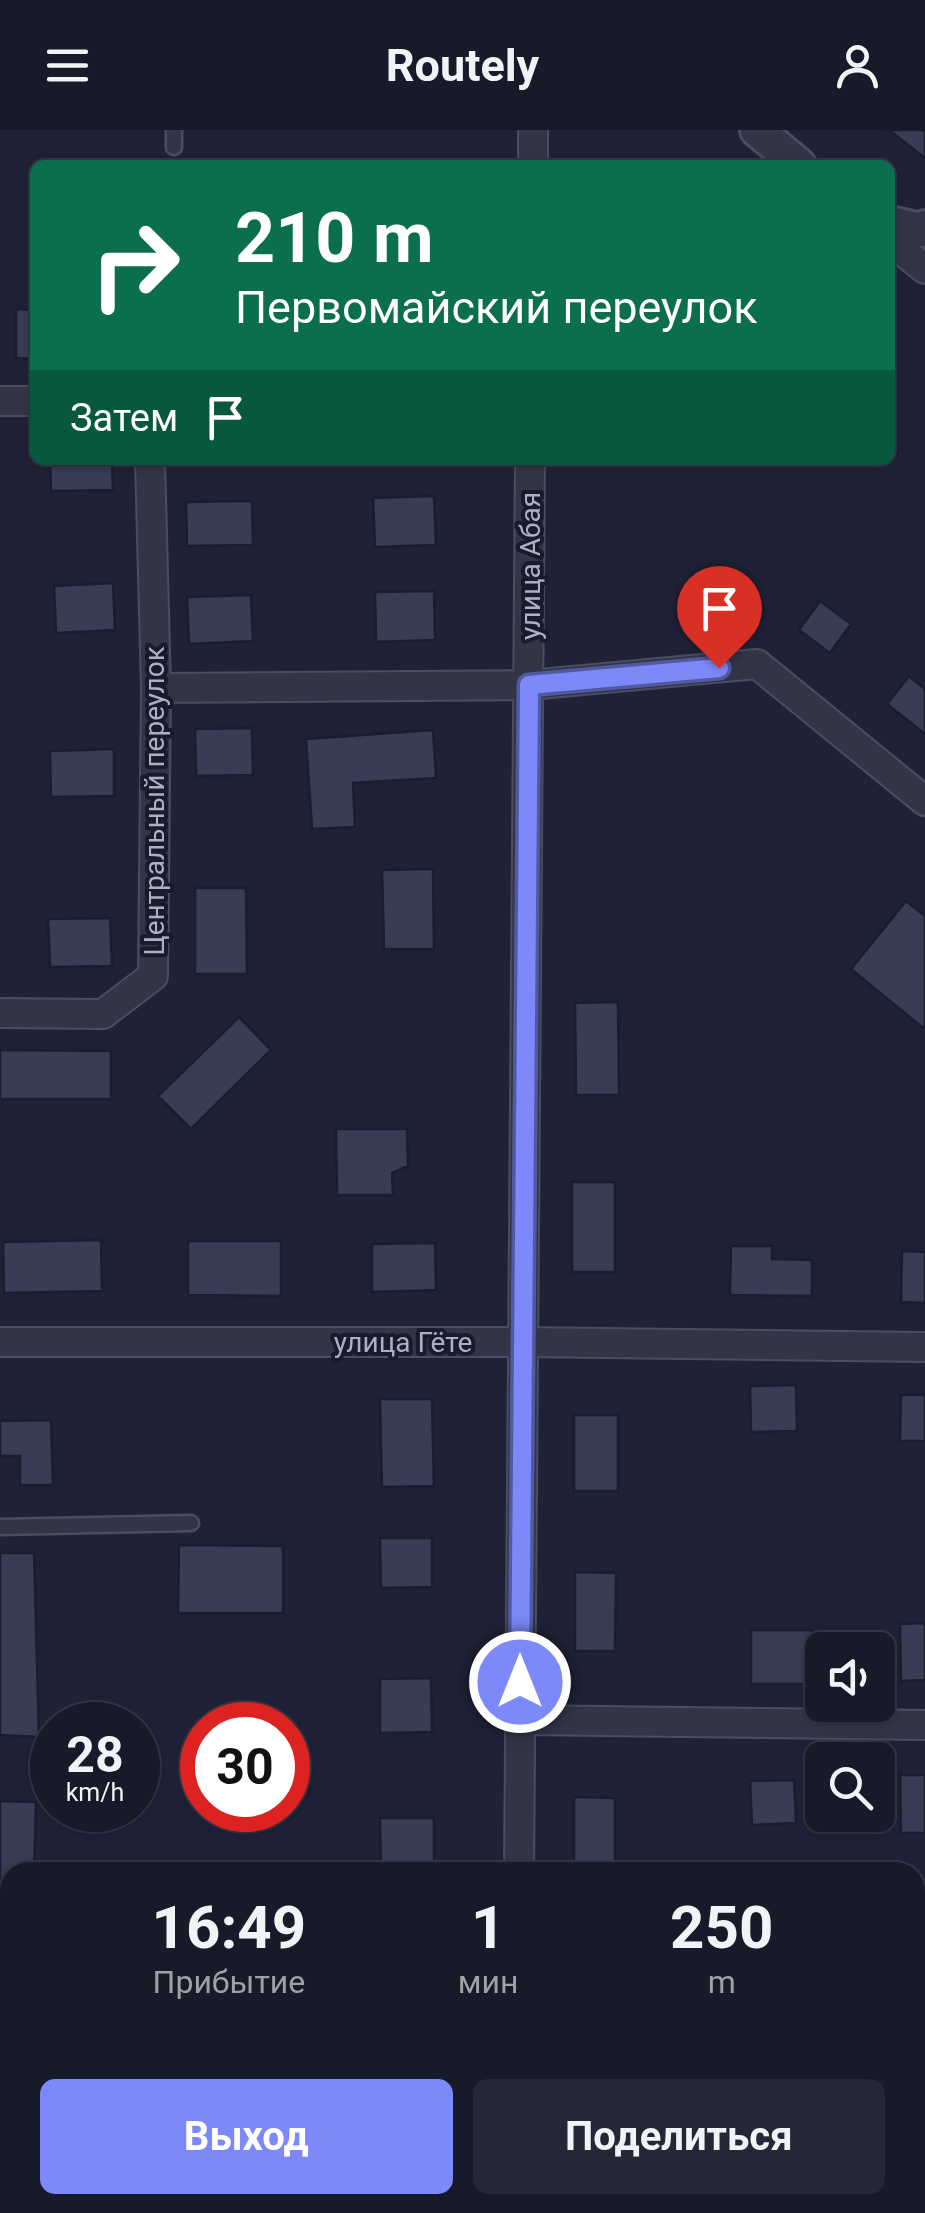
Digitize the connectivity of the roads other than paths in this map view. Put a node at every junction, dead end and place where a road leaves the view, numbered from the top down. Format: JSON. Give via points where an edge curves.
{"nodes":[{"id":1,"x":174,"y":130,"type":"edge"},
{"id":2,"x":533,"y":130,"type":"edge"},
{"id":3,"x":758,"y":130,"type":"edge"},
{"id":4,"x":174,"y":147,"type":"dead end"},
{"id":5,"x":533,"y":160,"type":"edge"},
{"id":6,"x":793,"y":160,"type":"edge"},
{"id":7,"x":895,"y":224,"type":"edge"},
{"id":8,"x":925,"y":228,"type":"edge"},
{"id":9,"x":895,"y":245,"type":"edge"},
{"id":10,"x":925,"y":269,"type":"edge"},
{"id":11,"x":0,"y":400,"type":"edge"},
{"id":12,"x":30,"y":401,"type":"edge"},
{"id":13,"x":150,"y":465,"type":"edge"},
{"id":14,"x":530,"y":465,"type":"edge"},
{"id":15,"x":529,"y":685,"type":"junction"},
{"id":16,"x":156,"y":688,"type":"junction"},
{"id":17,"x":925,"y":801,"type":"edge"},
{"id":18,"x":0,"y":1013,"type":"edge"},
{"id":19,"x":0,"y":1342,"type":"edge"},
{"id":20,"x":523,"y":1342,"type":"junction"},
{"id":21,"x":925,"y":1347,"type":"edge"},
{"id":22,"x":191,"y":1523,"type":"dead end"},
{"id":23,"x":0,"y":1528,"type":"edge"},
{"id":24,"x":520,"y":1720,"type":"junction"},
{"id":25,"x":925,"y":1725,"type":"edge"},
{"id":26,"x":519,"y":1862,"type":"edge"}],
"edges":[{"from":1,"to":4,"type":"lane"},
{"from":2,"to":5,"type":"street"},
{"from":3,"to":6,"type":"street"},
{"from":7,"to":8,"type":"street"},
{"from":9,"to":10,"type":"street"},
{"from":11,"to":12,"type":"street"},
{"from":13,"to":16,"type":"street","name":"Центральный переулок"},
{"from":14,"to":15,"type":"street","name":"улица Абая"},
{"from":15,"to":16,"type":"street"},
{"from":15,"to":17,"type":"street","via":[[757,664]]},
{"from":15,"to":20,"type":"street","name":"улица Абая"},
{"from":16,"to":18,"type":"street","name":"Центральный переулок","via":[[154,976],[103,1014]]},
{"from":19,"to":20,"type":"street","name":"улица Гёте"},
{"from":20,"to":21,"type":"street","name":"улица Гёте"},
{"from":20,"to":24,"type":"street","name":"улица Абая"},
{"from":22,"to":23,"type":"lane"},
{"from":24,"to":25,"type":"street"},
{"from":24,"to":26,"type":"street","name":"улица Абая"}]}
